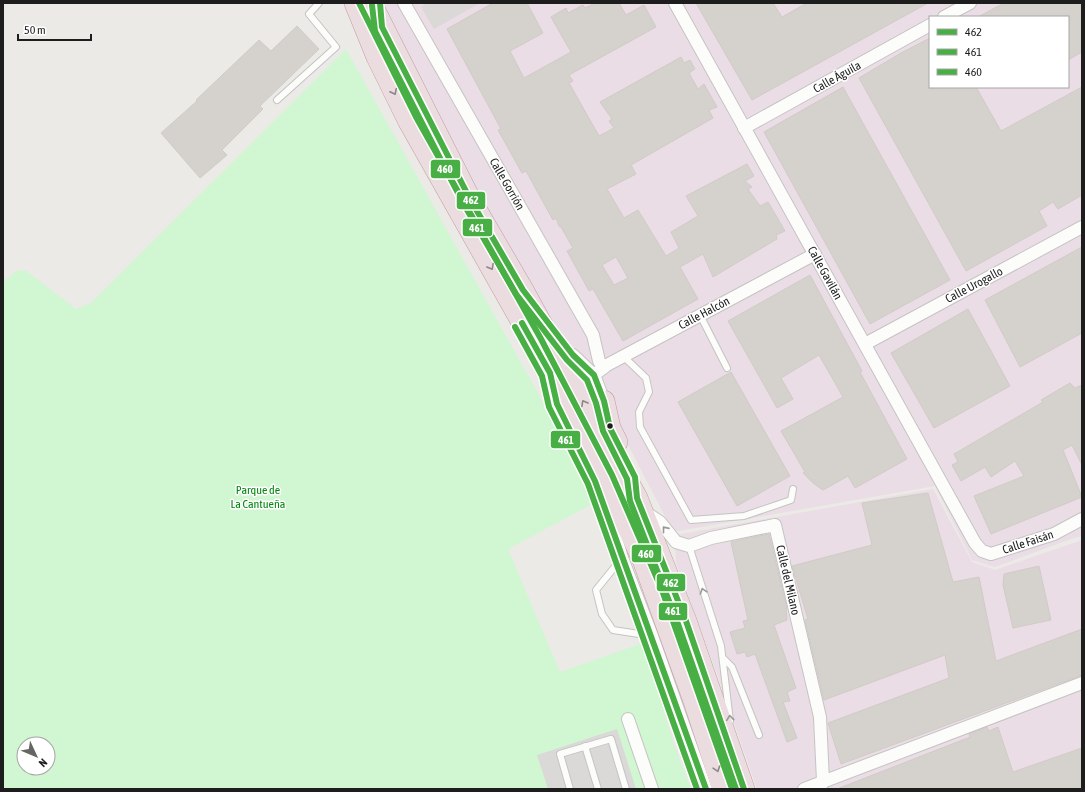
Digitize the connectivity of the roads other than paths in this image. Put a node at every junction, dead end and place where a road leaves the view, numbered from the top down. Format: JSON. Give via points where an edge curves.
{"nodes":[{"id":1,"x":319,"y":3,"type":"edge"},
{"id":2,"x":350,"y":3,"type":"edge"},
{"id":3,"x":354,"y":3,"type":"edge"},
{"id":4,"x":404,"y":3,"type":"edge"},
{"id":5,"x":675,"y":3,"type":"edge"},
{"id":6,"x":970,"y":3,"type":"edge"},
{"id":7,"x":380,"y":10,"type":"edge"},
{"id":8,"x":946,"y":16,"type":"edge"},
{"id":9,"x":929,"y":26,"type":"edge"},
{"id":10,"x":377,"y":57,"type":"junction"},
{"id":11,"x":277,"y":100,"type":"dead end"},
{"id":12,"x":744,"y":128,"type":"junction"},
{"id":13,"x":1082,"y":227,"type":"edge"},
{"id":14,"x":815,"y":254,"type":"junction"},
{"id":15,"x":523,"y":290,"type":"junction"},
{"id":16,"x":700,"y":315,"type":"junction"},
{"id":17,"x":865,"y":344,"type":"junction"},
{"id":18,"x":573,"y":355,"type":"joint"},
{"id":19,"x":623,"y":356,"type":"junction"},
{"id":20,"x":727,"y":368,"type":"dead end"},
{"id":21,"x":599,"y":371,"type":"junction"},
{"id":22,"x":550,"y":373,"type":"junction"},
{"id":23,"x":604,"y":401,"type":"joint"},
{"id":24,"x":793,"y":489,"type":"dead end"},
{"id":25,"x":639,"y":504,"type":"junction"},
{"id":26,"x":1082,"y":519,"type":"edge"},
{"id":27,"x":613,"y":528,"type":"joint"},
{"id":28,"x":975,"y":543,"type":"joint"},
{"id":29,"x":688,"y":546,"type":"junction"},
{"id":30,"x":622,"y":558,"type":"junction"},
{"id":31,"x":652,"y":636,"type":"junction"},
{"id":32,"x":724,"y":660,"type":"junction"},
{"id":33,"x":1082,"y":684,"type":"edge"},
{"id":34,"x":628,"y":719,"type":"dead end"},
{"id":35,"x":759,"y":735,"type":"dead end"},
{"id":36,"x":585,"y":746,"type":"junction"},
{"id":37,"x":734,"y":757,"type":"junction"},
{"id":38,"x":695,"y":758,"type":"junction"},
{"id":39,"x":822,"y":785,"type":"edge"},
{"id":40,"x":740,"y":787,"type":"edge"},
{"id":41,"x":570,"y":789,"type":"edge"},
{"id":42,"x":598,"y":789,"type":"edge"},
{"id":43,"x":626,"y":789,"type":"edge"},
{"id":44,"x":652,"y":789,"type":"edge"},
{"id":45,"x":699,"y":789,"type":"edge"},
{"id":46,"x":706,"y":789,"type":"edge"},
{"id":47,"x":804,"y":789,"type":"edge"}],
"edges":[{"from":1,"to":11,"type":"lane","via":[[309,14],[336,47]]},
{"from":2,"to":10,"type":"highway"},
{"from":3,"to":10,"type":"highway"},
{"from":4,"to":21,"type":"street","name":"Calle Gorrión","via":[[593,335]]},
{"from":5,"to":12,"type":"street","name":"Calle Gavilán"},
{"from":6,"to":8,"type":"street"},
{"from":7,"to":15,"type":"highway","via":[[470,199]]},
{"from":9,"to":12,"type":"street","name":"Calle Águila"},
{"from":10,"to":22,"type":"highway","one_way":true,"via":[[408,120]]},
{"from":12,"to":14,"type":"street","name":"Calle Gavilán"},
{"from":13,"to":17,"type":"street","name":"Calle Urogallo"},
{"from":14,"to":16,"type":"street","name":"Calle Halcón"},
{"from":14,"to":17,"type":"street","name":"Calle Gavilán"},
{"from":15,"to":18,"type":"highway"},
{"from":25,"to":15,"type":"highway","one_way":true},
{"from":16,"to":19,"type":"street","name":"Calle Halcón"},
{"from":16,"to":20,"type":"lane"},
{"from":17,"to":28,"type":"street","name":"Calle Gavilán"},
{"from":18,"to":21,"type":"street"},
{"from":19,"to":21,"type":"street","name":"Calle Halcón"},
{"from":19,"to":24,"type":"lane","via":[[646,378],[649,392],[639,412],[640,427],[690,520],[744,516],[791,500]]},
{"from":21,"to":23,"type":"street","name":"Calle Gorrión"},
{"from":22,"to":27,"type":"highway","via":[[557,404],[595,482]]},
{"from":22,"to":40,"type":"highway","one_way":true,"via":[[604,476],[643,560],[694,701]]},
{"from":23,"to":25,"type":"highway","via":[[610,428],[635,477]]},
{"from":29,"to":25,"type":"street","one_way":true,"via":[[676,542],[660,522]]},
{"from":25,"to":37,"type":"highway","via":[[686,621]]},
{"from":26,"to":28,"type":"street","name":"Calle Faisán","via":[[1054,534],[991,554],[982,551]]},
{"from":27,"to":30,"type":"street"},
{"from":32,"to":29,"type":"lane","one_way":true},
{"from":29,"to":39,"type":"street","name":"Calle del Milano","via":[[711,538],[775,525],[820,717]]},
{"from":30,"to":31,"type":"street"},
{"from":30,"to":31,"type":"lane","via":[[596,590],[602,614],[613,630]]},
{"from":31,"to":38,"type":"street"},
{"from":32,"to":35,"type":"lane","via":[[732,667]]},
{"from":37,"to":32,"type":"lane","one_way":true},
{"from":33,"to":39,"type":"street"},
{"from":34,"to":44,"type":"street"},
{"from":36,"to":41,"type":"lane","via":[[560,754]]},
{"from":36,"to":42,"type":"lane"},
{"from":36,"to":43,"type":"lane","via":[[611,739]]},
{"from":37,"to":40,"type":"highway"},
{"from":38,"to":45,"type":"street"},
{"from":38,"to":46,"type":"street"},
{"from":39,"to":47,"type":"street"}]}
